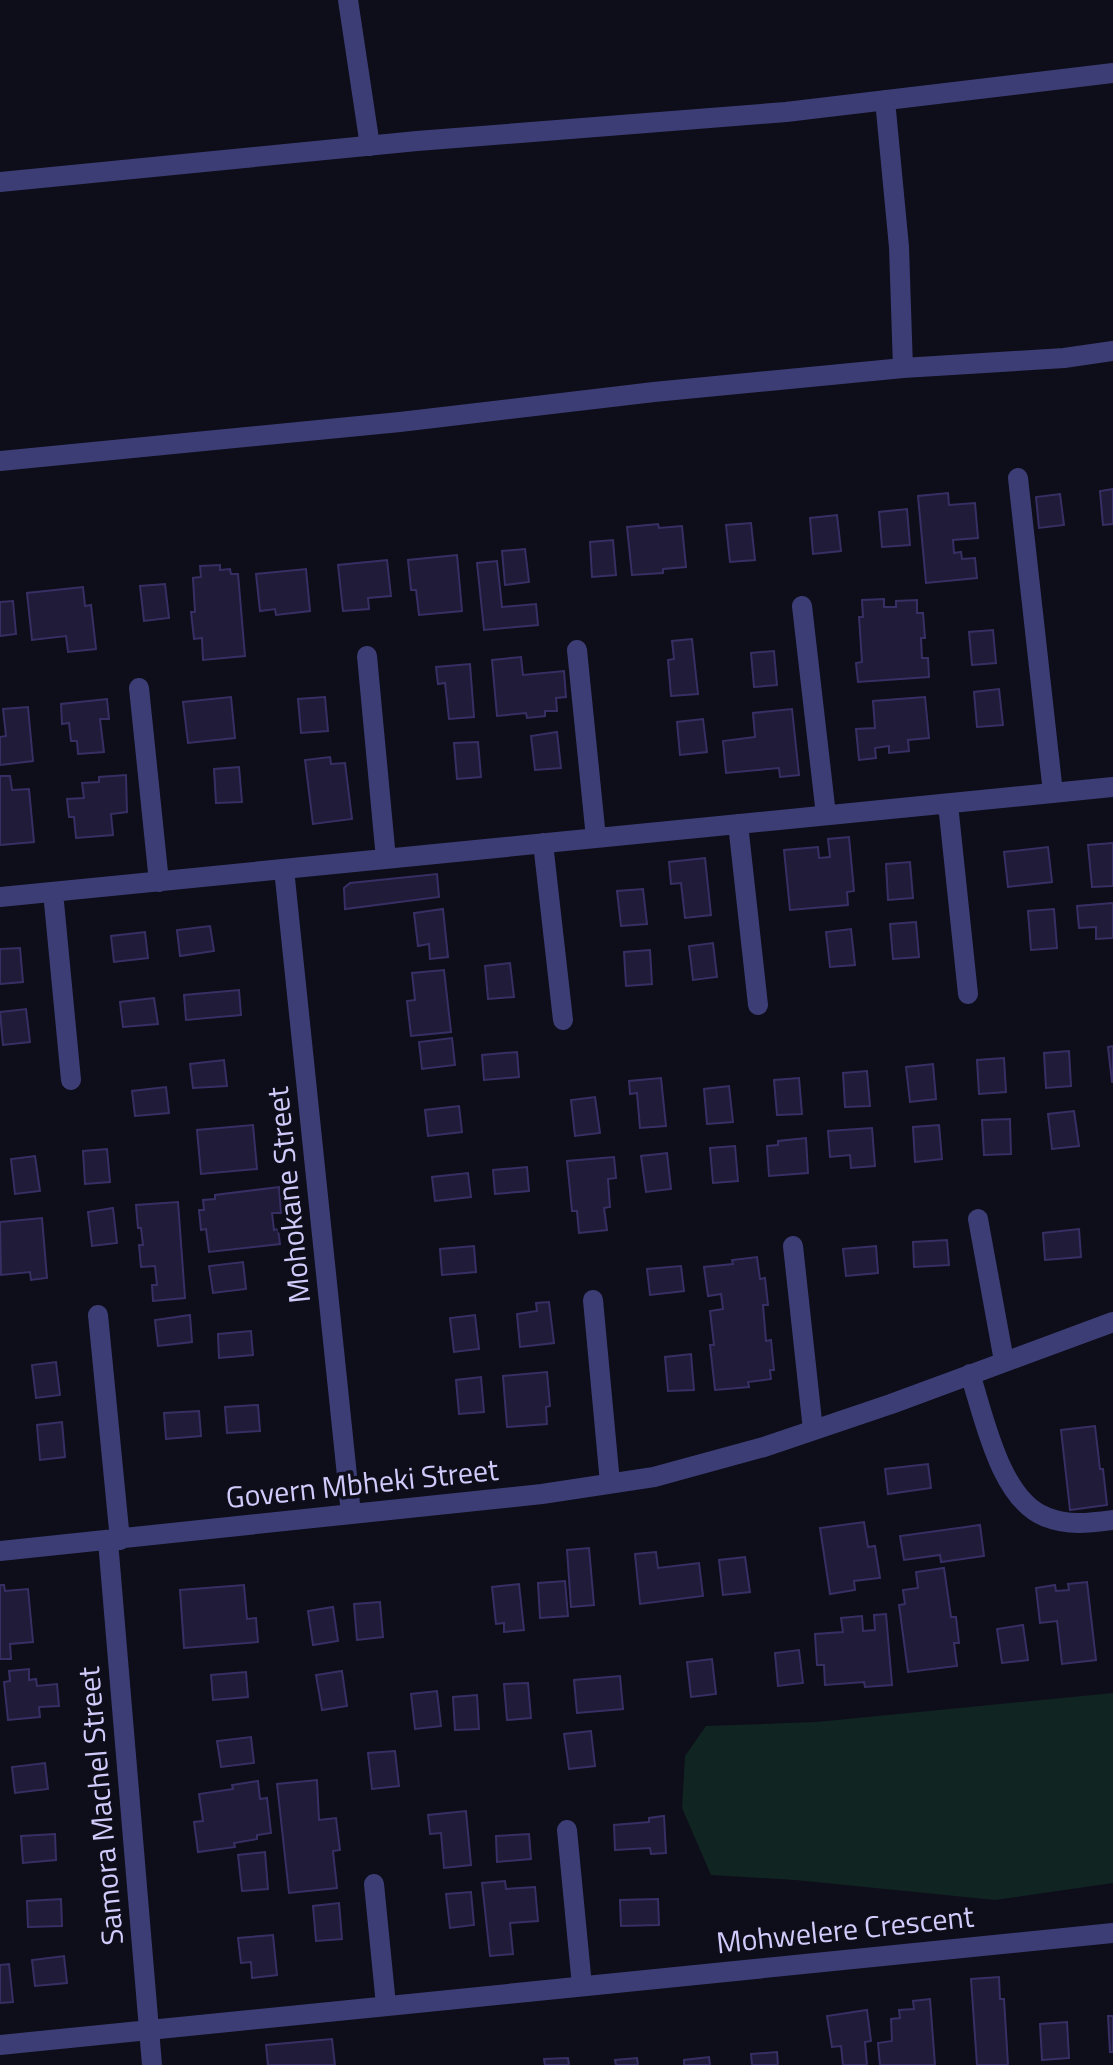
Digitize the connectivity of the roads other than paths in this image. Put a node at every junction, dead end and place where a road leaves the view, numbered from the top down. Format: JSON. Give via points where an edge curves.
{"nodes":[{"id":1,"x":348,"y":0,"type":"edge"},
{"id":2,"x":1113,"y":73,"type":"edge"},
{"id":3,"x":885,"y":100,"type":"junction"},
{"id":4,"x":370,"y":146,"type":"junction"},
{"id":5,"x":0,"y":182,"type":"edge"},
{"id":6,"x":1113,"y":351,"type":"edge"},
{"id":7,"x":903,"y":368,"type":"junction"},
{"id":8,"x":0,"y":461,"type":"edge"},
{"id":9,"x":1018,"y":478,"type":"dead end"},
{"id":10,"x":802,"y":606,"type":"dead end"},
{"id":11,"x":577,"y":650,"type":"dead end"},
{"id":12,"x":367,"y":656,"type":"dead end"},
{"id":13,"x":139,"y":688,"type":"dead end"},
{"id":14,"x":1113,"y":787,"type":"edge"},
{"id":15,"x":1053,"y":793,"type":"junction"},
{"id":16,"x":948,"y":804,"type":"junction"},
{"id":17,"x":826,"y":815,"type":"junction"},
{"id":18,"x":738,"y":824,"type":"junction"},
{"id":19,"x":596,"y":838,"type":"junction"},
{"id":20,"x":543,"y":843,"type":"junction"},
{"id":21,"x":386,"y":859,"type":"junction"},
{"id":22,"x":284,"y":869,"type":"junction"},
{"id":23,"x":159,"y":882,"type":"junction"},
{"id":24,"x":53,"y":892,"type":"junction"},
{"id":25,"x":0,"y":897,"type":"edge"},
{"id":26,"x":968,"y":994,"type":"dead end"},
{"id":27,"x":758,"y":1005,"type":"dead end"},
{"id":28,"x":563,"y":1020,"type":"dead end"},
{"id":29,"x":71,"y":1080,"type":"dead end"},
{"id":30,"x":978,"y":1219,"type":"dead end"},
{"id":31,"x":793,"y":1246,"type":"dead end"},
{"id":32,"x":593,"y":1300,"type":"dead end"},
{"id":33,"x":98,"y":1315,"type":"dead end"},
{"id":34,"x":1113,"y":1322,"type":"edge"},
{"id":35,"x":1004,"y":1361,"type":"junction"},
{"id":36,"x":970,"y":1374,"type":"junction"},
{"id":37,"x":813,"y":1430,"type":"junction"},
{"id":38,"x":610,"y":1483,"type":"junction"},
{"id":39,"x":351,"y":1514,"type":"junction"},
{"id":40,"x":1113,"y":1520,"type":"edge"},
{"id":41,"x":114,"y":1540,"type":"junction"},
{"id":42,"x":0,"y":1551,"type":"edge"},
{"id":43,"x":567,"y":1830,"type":"dead end"},
{"id":44,"x":374,"y":1884,"type":"dead end"},
{"id":45,"x":1113,"y":1933,"type":"edge"},
{"id":46,"x":582,"y":1986,"type":"junction"},
{"id":47,"x":386,"y":2005,"type":"junction"},
{"id":48,"x":148,"y":2029,"type":"junction"},
{"id":49,"x":0,"y":2045,"type":"edge"},
{"id":50,"x":152,"y":2065,"type":"edge"}],
"edges":[{"from":1,"to":4,"type":"street"},
{"from":2,"to":3,"type":"street"},
{"from":3,"to":4,"type":"street"},
{"from":3,"to":7,"type":"street","via":[[899,247]]},
{"from":4,"to":5,"type":"street"},
{"from":6,"to":7,"type":"street"},
{"from":7,"to":8,"type":"street"},
{"from":9,"to":15,"type":"street"},
{"from":10,"to":17,"type":"street"},
{"from":11,"to":19,"type":"street"},
{"from":12,"to":21,"type":"street"},
{"from":13,"to":23,"type":"street"},
{"from":14,"to":15,"type":"street"},
{"from":15,"to":16,"type":"street"},
{"from":16,"to":17,"type":"street"},
{"from":16,"to":26,"type":"street"},
{"from":17,"to":18,"type":"street"},
{"from":18,"to":19,"type":"street"},
{"from":18,"to":27,"type":"street"},
{"from":19,"to":20,"type":"street"},
{"from":20,"to":21,"type":"street"},
{"from":20,"to":28,"type":"street"},
{"from":21,"to":22,"type":"street"},
{"from":22,"to":23,"type":"street"},
{"from":22,"to":39,"type":"street","name":"Mohokane Street"},
{"from":23,"to":24,"type":"street"},
{"from":24,"to":25,"type":"street"},
{"from":24,"to":29,"type":"street"},
{"from":30,"to":35,"type":"street"},
{"from":31,"to":37,"type":"street"},
{"from":32,"to":38,"type":"street"},
{"from":33,"to":41,"type":"street"},
{"from":34,"to":35,"type":"street","name":"Govern Mbheki Street"},
{"from":35,"to":36,"type":"street","name":"Govern Mbheki Street"},
{"from":36,"to":37,"type":"street","name":"Govern Mbheki Street"},
{"from":36,"to":40,"type":"street","via":[[999,1461],[1017,1496],[1044,1517],[1077,1524]]},
{"from":37,"to":38,"type":"street","name":"Govern Mbheki Street","via":[[654,1477]]},
{"from":38,"to":39,"type":"street","name":"Govern Mbheki Street"},
{"from":39,"to":41,"type":"street","name":"Govern Mbheki Street"},
{"from":41,"to":42,"type":"street","name":"Govern Mbheki Street"},
{"from":41,"to":48,"type":"street","name":"Samora Machel Street"},
{"from":43,"to":46,"type":"street"},
{"from":44,"to":47,"type":"street"},
{"from":45,"to":46,"type":"street","name":"Mohwelere Crescent"},
{"from":46,"to":47,"type":"street","name":"Mohwelere Crescent"},
{"from":47,"to":48,"type":"street","name":"Mohwelere Crescent"},
{"from":48,"to":49,"type":"street","name":"Mohwelere Crescent"},
{"from":48,"to":50,"type":"street","name":"Samora Machel Street"}]}
